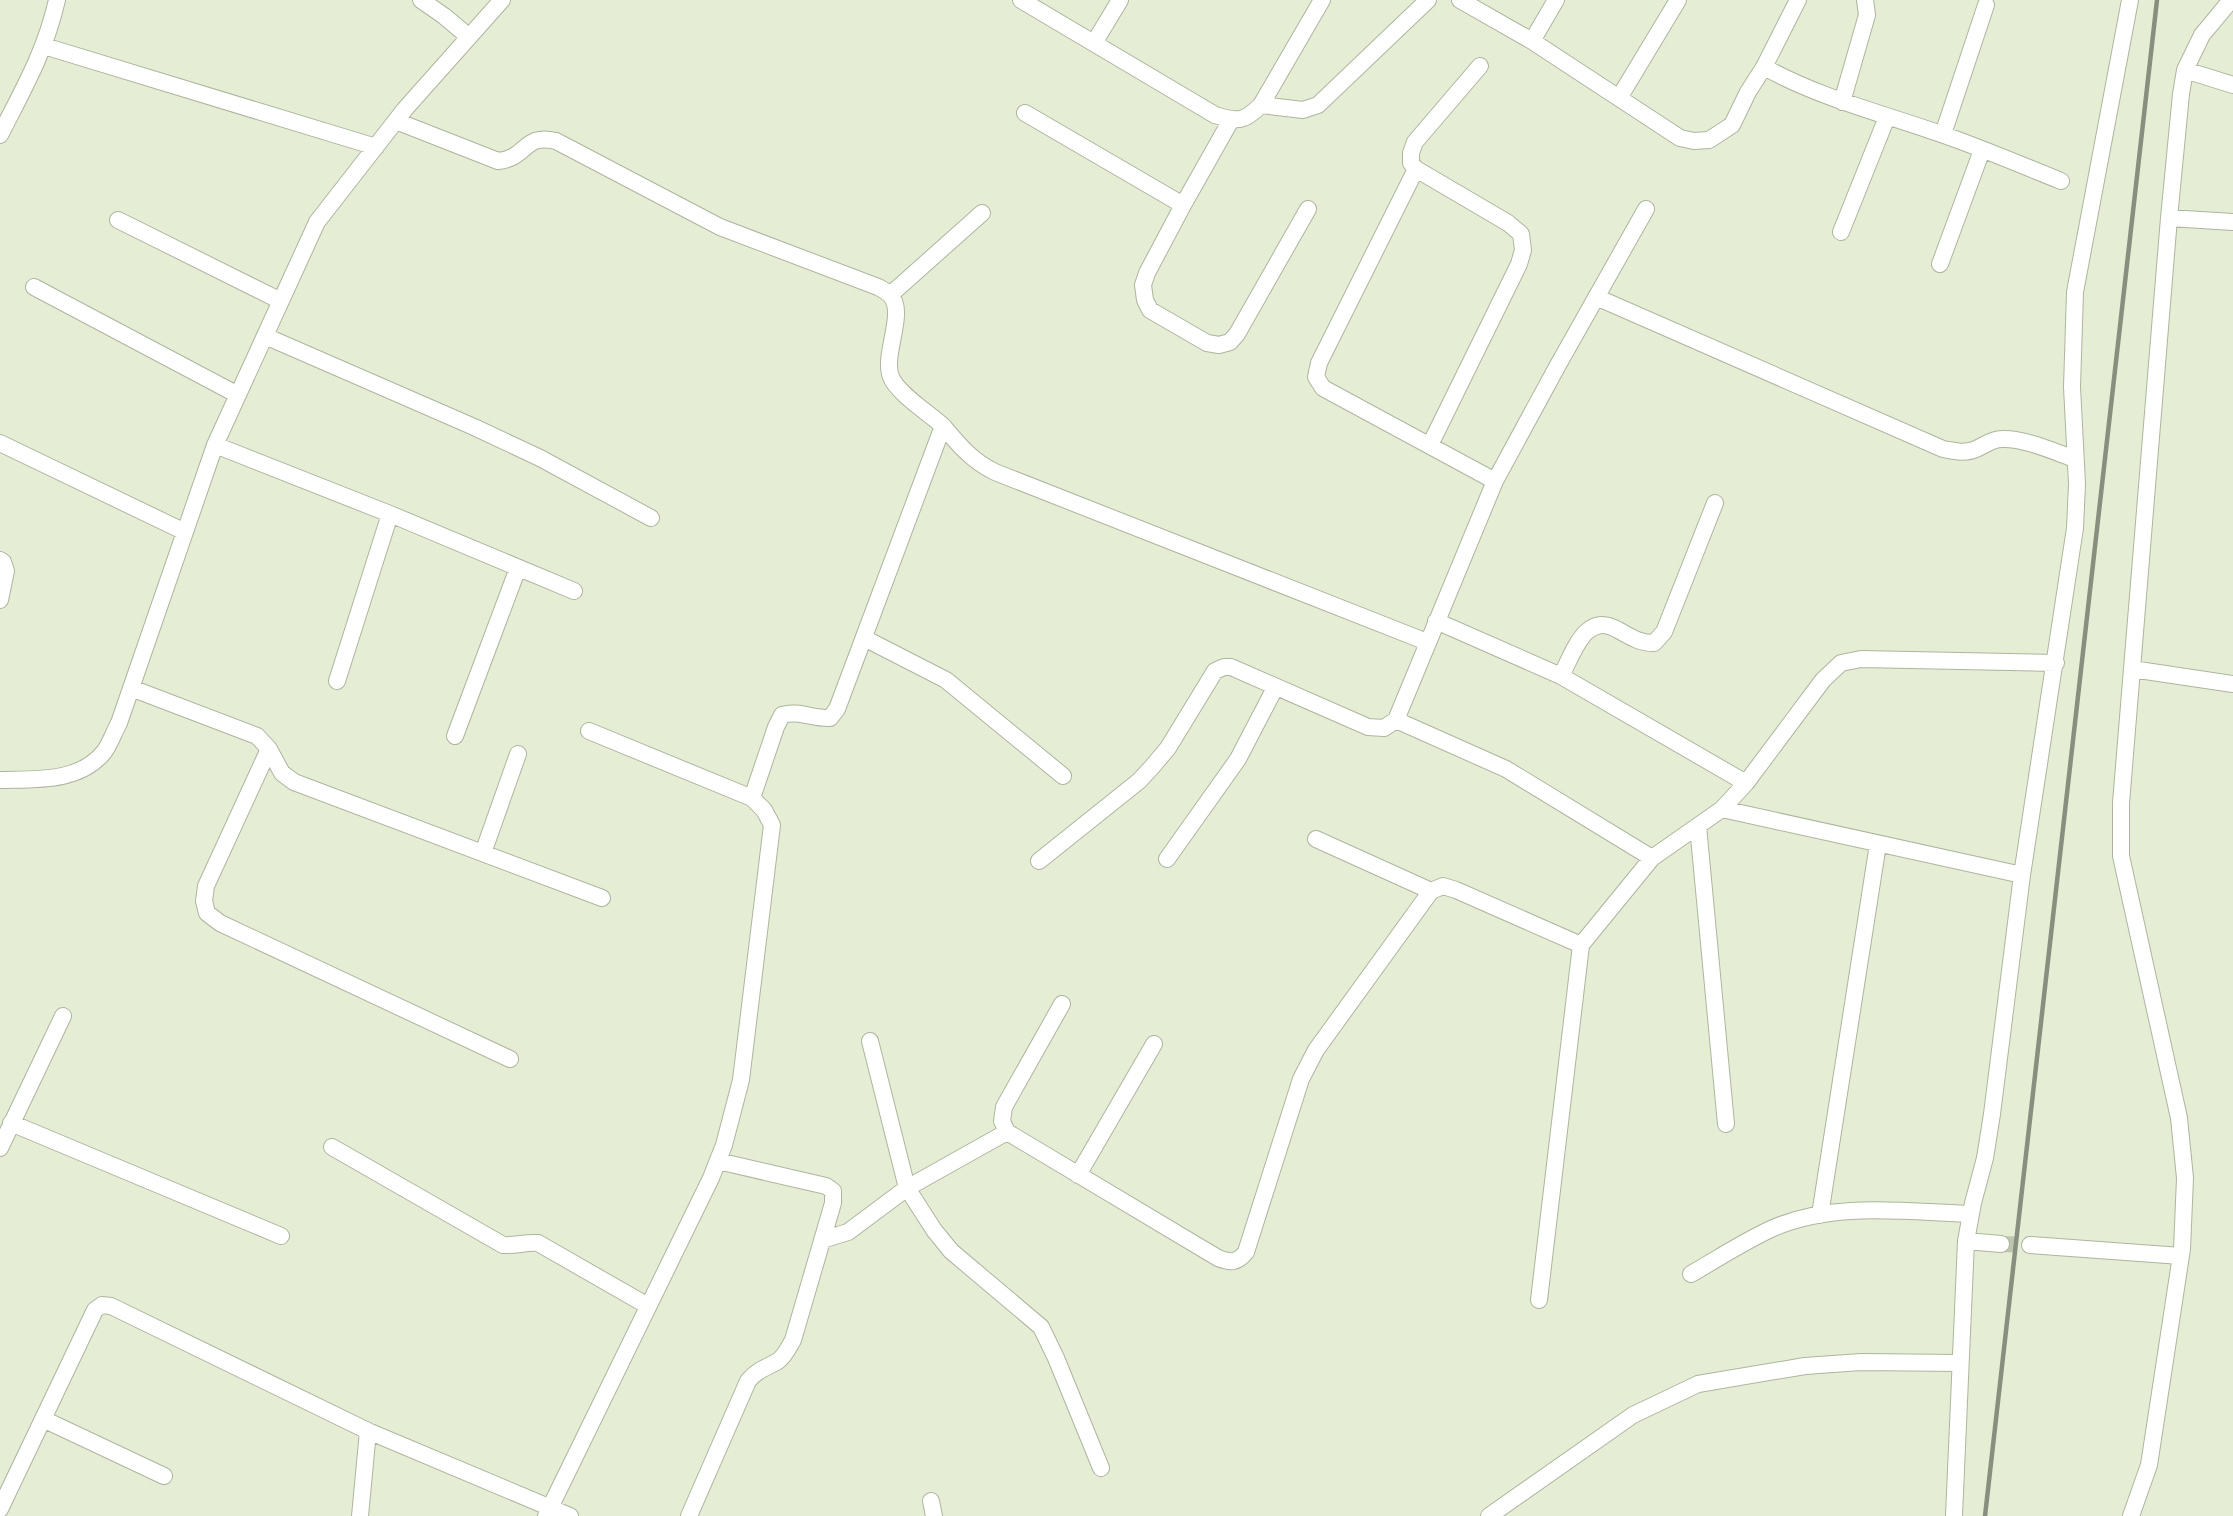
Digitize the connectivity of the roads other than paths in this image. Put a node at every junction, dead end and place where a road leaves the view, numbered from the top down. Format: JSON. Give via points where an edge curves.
{"nodes":[{"id":1,"x":57,"y":0,"type":"edge"},
{"id":2,"x":421,"y":0,"type":"edge"},
{"id":3,"x":502,"y":0,"type":"edge"},
{"id":4,"x":1021,"y":0,"type":"edge"},
{"id":5,"x":1120,"y":0,"type":"edge"},
{"id":6,"x":1322,"y":0,"type":"edge"},
{"id":7,"x":1428,"y":0,"type":"edge"},
{"id":8,"x":1460,"y":0,"type":"edge"},
{"id":9,"x":1556,"y":0,"type":"edge"},
{"id":10,"x":1678,"y":0,"type":"edge"},
{"id":11,"x":1798,"y":0,"type":"edge"},
{"id":12,"x":1865,"y":0,"type":"edge"},
{"id":13,"x":2130,"y":0,"type":"edge"},
{"id":14,"x":2230,"y":0,"type":"edge"},
{"id":15,"x":1986,"y":5,"type":"dead end"},
{"id":16,"x":469,"y":37,"type":"junction"},
{"id":17,"x":1532,"y":41,"type":"junction"},
{"id":18,"x":1094,"y":43,"type":"junction"},
{"id":19,"x":44,"y":46,"type":"junction"},
{"id":20,"x":1479,"y":66,"type":"dead end"},
{"id":21,"x":1764,"y":67,"type":"junction"},
{"id":22,"x":2185,"y":70,"type":"junction"},
{"id":23,"x":2233,"y":85,"type":"edge"},
{"id":24,"x":1619,"y":98,"type":"junction"},
{"id":25,"x":1842,"y":102,"type":"junction"},
{"id":26,"x":1261,"y":105,"type":"junction"},
{"id":27,"x":1025,"y":113,"type":"dead end"},
{"id":28,"x":1887,"y":117,"type":"junction"},
{"id":29,"x":1231,"y":120,"type":"junction"},
{"id":30,"x":396,"y":121,"type":"junction"},
{"id":31,"x":1943,"y":134,"type":"junction"},
{"id":32,"x":0,"y":135,"type":"edge"},
{"id":33,"x":376,"y":147,"type":"junction"},
{"id":34,"x":1982,"y":150,"type":"junction"},
{"id":35,"x":1416,"y":170,"type":"junction"},
{"id":36,"x":2061,"y":181,"type":"dead end"},
{"id":37,"x":1183,"y":205,"type":"junction"},
{"id":38,"x":1308,"y":209,"type":"dead end"},
{"id":39,"x":1646,"y":209,"type":"dead end"},
{"id":40,"x":982,"y":213,"type":"dead end"},
{"id":41,"x":2169,"y":218,"type":"junction"},
{"id":42,"x":118,"y":220,"type":"dead end"},
{"id":43,"x":2233,"y":222,"type":"edge"},
{"id":44,"x":1841,"y":232,"type":"dead end"},
{"id":45,"x":1940,"y":264,"type":"dead end"},
{"id":46,"x":34,"y":287,"type":"dead end"},
{"id":47,"x":890,"y":295,"type":"junction"},
{"id":48,"x":1596,"y":297,"type":"junction"},
{"id":49,"x":281,"y":301,"type":"junction"},
{"id":50,"x":265,"y":336,"type":"junction"},
{"id":51,"x":238,"y":395,"type":"junction"},
{"id":52,"x":943,"y":426,"type":"junction"},
{"id":53,"x":0,"y":443,"type":"edge"},
{"id":54,"x":215,"y":445,"type":"junction"},
{"id":55,"x":1430,"y":446,"type":"junction"},
{"id":56,"x":2075,"y":459,"type":"junction"},
{"id":57,"x":1495,"y":481,"type":"junction"},
{"id":58,"x":1715,"y":503,"type":"dead end"},
{"id":59,"x":390,"y":514,"type":"junction"},
{"id":60,"x":651,"y":518,"type":"dead end"},
{"id":61,"x":185,"y":532,"type":"junction"},
{"id":62,"x":0,"y":560,"type":"edge"},
{"id":63,"x":518,"y":568,"type":"junction"},
{"id":64,"x":574,"y":591,"type":"dead end"},
{"id":65,"x":0,"y":600,"type":"edge"},
{"id":66,"x":1436,"y":621,"type":"junction"},
{"id":67,"x":864,"y":638,"type":"junction"},
{"id":68,"x":1427,"y":642,"type":"junction"},
{"id":69,"x":2056,"y":663,"type":"junction"},
{"id":70,"x":2132,"y":669,"type":"junction"},
{"id":71,"x":1561,"y":676,"type":"junction"},
{"id":72,"x":337,"y":681,"type":"dead end"},
{"id":73,"x":2233,"y":684,"type":"edge"},
{"id":74,"x":131,"y":688,"type":"junction"},
{"id":75,"x":1275,"y":688,"type":"junction"},
{"id":76,"x":1396,"y":720,"type":"junction"},
{"id":77,"x":589,"y":731,"type":"dead end"},
{"id":78,"x":455,"y":736,"type":"dead end"},
{"id":79,"x":269,"y":749,"type":"junction"},
{"id":80,"x":518,"y":754,"type":"dead end"},
{"id":81,"x":1063,"y":776,"type":"dead end"},
{"id":82,"x":0,"y":780,"type":"edge"},
{"id":83,"x":1746,"y":783,"type":"junction"},
{"id":84,"x":752,"y":798,"type":"junction"},
{"id":85,"x":1722,"y":809,"type":"junction"},
{"id":86,"x":1698,"y":826,"type":"junction"},
{"id":87,"x":1316,"y":839,"type":"dead end"},
{"id":88,"x":1878,"y":844,"type":"junction"},
{"id":89,"x":483,"y":853,"type":"junction"},
{"id":90,"x":1652,"y":858,"type":"junction"},
{"id":91,"x":1167,"y":859,"type":"dead end"},
{"id":92,"x":1039,"y":861,"type":"dead end"},
{"id":93,"x":2022,"y":875,"type":"junction"},
{"id":94,"x":1431,"y":891,"type":"junction"},
{"id":95,"x":602,"y":898,"type":"dead end"},
{"id":96,"x":1581,"y":945,"type":"junction"},
{"id":97,"x":1062,"y":1004,"type":"dead end"},
{"id":98,"x":63,"y":1016,"type":"dead end"},
{"id":99,"x":870,"y":1041,"type":"dead end"},
{"id":100,"x":1154,"y":1044,"type":"dead end"},
{"id":101,"x":510,"y":1059,"type":"dead end"},
{"id":102,"x":11,"y":1124,"type":"junction"},
{"id":103,"x":1726,"y":1124,"type":"dead end"},
{"id":104,"x":1007,"y":1132,"type":"junction"},
{"id":105,"x":332,"y":1147,"type":"dead end"},
{"id":106,"x":0,"y":1148,"type":"edge"},
{"id":107,"x":718,"y":1161,"type":"junction"},
{"id":108,"x":1078,"y":1175,"type":"junction"},
{"id":109,"x":907,"y":1188,"type":"junction"},
{"id":110,"x":1971,"y":1214,"type":"junction"},
{"id":111,"x":1820,"y":1215,"type":"junction"},
{"id":112,"x":281,"y":1236,"type":"dead end"},
{"id":113,"x":822,"y":1240,"type":"junction"},
{"id":114,"x":1966,"y":1241,"type":"junction"},
{"id":115,"x":2001,"y":1244,"type":"tunnel mouth"},
{"id":116,"x":2030,"y":1245,"type":"tunnel mouth"},
{"id":117,"x":2181,"y":1256,"type":"junction"},
{"id":118,"x":1690,"y":1274,"type":"dead end"},
{"id":119,"x":1539,"y":1300,"type":"dead end"},
{"id":120,"x":648,"y":1306,"type":"junction"},
{"id":121,"x":1960,"y":1363,"type":"junction"},
{"id":122,"x":42,"y":1419,"type":"junction"},
{"id":123,"x":368,"y":1431,"type":"junction"},
{"id":124,"x":1101,"y":1467,"type":"dead end"},
{"id":125,"x":164,"y":1476,"type":"dead end"},
{"id":126,"x":0,"y":1509,"type":"edge"},
{"id":127,"x":548,"y":1512,"type":"edge"},
{"id":128,"x":360,"y":1516,"type":"edge"},
{"id":129,"x":570,"y":1516,"type":"edge"},
{"id":130,"x":689,"y":1516,"type":"edge"},
{"id":131,"x":1489,"y":1516,"type":"edge"},
{"id":132,"x":1954,"y":1516,"type":"edge"},
{"id":133,"x":2131,"y":1516,"type":"edge"}],
"edges":[{"from":1,"to":19,"type":"street"},
{"from":2,"to":16,"type":"street"},
{"from":3,"to":16,"type":"street"},
{"from":4,"to":18,"type":"street"},
{"from":5,"to":18,"type":"street"},
{"from":6,"to":26,"type":"street"},
{"from":7,"to":26,"type":"street","via":[[1318,105],[1303,110]]},
{"from":8,"to":17,"type":"street"},
{"from":9,"to":17,"type":"street"},
{"from":10,"to":24,"type":"street"},
{"from":11,"to":21,"type":"street"},
{"from":12,"to":25,"type":"street","via":[[1867,15]]},
{"from":13,"to":56,"type":"street","via":[[2075,292]]},
{"from":14,"to":22,"type":"street","via":[[2202,35]]},
{"from":15,"to":31,"type":"street"},
{"from":16,"to":30,"type":"street"},
{"from":17,"to":24,"type":"street"},
{"from":18,"to":29,"type":"street","via":[[1215,115]]},
{"from":19,"to":32,"type":"street"},
{"from":19,"to":33,"type":"street"},
{"from":20,"to":35,"type":"street","via":[[1415,142],[1410,163]]},
{"from":21,"to":24,"type":"street","via":[[1732,124],[1709,140],[1680,138]]},
{"from":21,"to":25,"type":"street"},
{"from":22,"to":23,"type":"street"},
{"from":22,"to":41,"type":"street"},
{"from":25,"to":28,"type":"street"},
{"from":26,"to":29,"type":"street","via":[[1248,118]]},
{"from":27,"to":37,"type":"street"},
{"from":28,"to":31,"type":"street"},
{"from":28,"to":44,"type":"street"},
{"from":29,"to":37,"type":"street"},
{"from":30,"to":33,"type":"street"},
{"from":30,"to":47,"type":"street","via":[[498,161],[511,160],[533,140],[556,141],[720,227]]},
{"from":31,"to":34,"type":"street"},
{"from":33,"to":49,"type":"street","via":[[317,222]]},
{"from":34,"to":36,"type":"street"},
{"from":34,"to":45,"type":"street"},
{"from":35,"to":55,"type":"street","via":[[1508,223],[1521,234],[1523,250]]},
{"from":35,"to":55,"type":"street","via":[[1318,363],[1316,377],[1323,388]]},
{"from":37,"to":38,"type":"street","via":[[1147,273],[1143,285],[1145,300],[1150,310],[1207,343],[1219,345],[1230,342],[1237,334]]},
{"from":39,"to":48,"type":"street"},
{"from":40,"to":47,"type":"street"},
{"from":41,"to":43,"type":"street"},
{"from":41,"to":70,"type":"street"},
{"from":42,"to":49,"type":"street"},
{"from":46,"to":51,"type":"street"},
{"from":47,"to":52,"type":"street","via":[[896,305],[888,368],[892,381]]},
{"from":48,"to":56,"type":"street","via":[[1943,449],[1974,450],[2003,439]]},
{"from":48,"to":57,"type":"street"},
{"from":49,"to":50,"type":"street"},
{"from":50,"to":51,"type":"street"},
{"from":50,"to":60,"type":"street","via":[[540,458]]},
{"from":51,"to":54,"type":"street"},
{"from":52,"to":67,"type":"street"},
{"from":52,"to":68,"type":"street","via":[[970,457],[994,472]]},
{"from":53,"to":61,"type":"street"},
{"from":54,"to":59,"type":"street"},
{"from":54,"to":61,"type":"street"},
{"from":55,"to":57,"type":"street"},
{"from":56,"to":69,"type":"street","via":[[2075,528]]},
{"from":57,"to":66,"type":"street"},
{"from":58,"to":71,"type":"street","via":[[1664,632],[1654,643],[1641,643],[1612,626],[1596,624],[1586,631]]},
{"from":59,"to":63,"type":"street"},
{"from":59,"to":72,"type":"street"},
{"from":61,"to":74,"type":"street"},
{"from":62,"to":65,"type":"street","via":[[6,571]]},
{"from":63,"to":64,"type":"street"},
{"from":63,"to":78,"type":"street"},
{"from":66,"to":68,"type":"street"},
{"from":66,"to":71,"type":"street"},
{"from":67,"to":81,"type":"street","via":[[946,680]]},
{"from":67,"to":84,"type":"street","via":[[837,710],[830,718],[794,712],[782,715]]},
{"from":68,"to":76,"type":"street"},
{"from":69,"to":83,"type":"street","via":[[1861,659],[1841,663],[1823,680]]},
{"from":69,"to":93,"type":"street"},
{"from":70,"to":73,"type":"street"},
{"from":70,"to":117,"type":"street","via":[[2121,803],[2121,856],[2179,1118],[2186,1178]]},
{"from":71,"to":83,"type":"street"},
{"from":74,"to":79,"type":"street","via":[[257,736]]},
{"from":74,"to":82,"type":"street","via":[[104,752],[82,770],[56,778]]},
{"from":75,"to":76,"type":"street","via":[[1368,727],[1384,728]]},
{"from":75,"to":91,"type":"street","via":[[1238,759]]},
{"from":75,"to":92,"type":"street","via":[[1231,667],[1215,671],[1152,767]]},
{"from":76,"to":90,"type":"street","via":[[1506,769]]},
{"from":77,"to":84,"type":"street"},
{"from":79,"to":89,"type":"street","via":[[282,773],[294,782]]},
{"from":79,"to":101,"type":"street","via":[[206,886],[207,913]]},
{"from":80,"to":89,"type":"street"},
{"from":83,"to":85,"type":"street"},
{"from":84,"to":107,"type":"street","via":[[772,825],[741,1080]]},
{"from":85,"to":86,"type":"street"},
{"from":85,"to":88,"type":"street"},
{"from":86,"to":90,"type":"street"},
{"from":86,"to":103,"type":"street"},
{"from":87,"to":94,"type":"street"},
{"from":88,"to":93,"type":"street"},
{"from":88,"to":111,"type":"street"},
{"from":89,"to":95,"type":"street"},
{"from":90,"to":96,"type":"street"},
{"from":93,"to":110,"type":"street","via":[[1992,1114]]},
{"from":94,"to":96,"type":"street","via":[[1443,886],[1456,890]]},
{"from":94,"to":108,"type":"street","via":[[1316,1050],[1300,1079],[1246,1252],[1239,1261],[1229,1263],[1218,1258]]},
{"from":96,"to":119,"type":"street"},
{"from":97,"to":104,"type":"street","via":[[1005,1107],[1002,1121]]},
{"from":98,"to":102,"type":"street"},
{"from":99,"to":109,"type":"street"},
{"from":100,"to":108,"type":"street"},
{"from":102,"to":106,"type":"street"},
{"from":102,"to":112,"type":"street"},
{"from":104,"to":108,"type":"street"},
{"from":104,"to":109,"type":"street"},
{"from":105,"to":120,"type":"street","via":[[489,1238],[503,1245],[538,1243]]},
{"from":107,"to":113,"type":"street","via":[[826,1186],[833,1191]]},
{"from":107,"to":120,"type":"street"},
{"from":109,"to":113,"type":"street","via":[[848,1232]]},
{"from":109,"to":124,"type":"street","via":[[951,1251],[1041,1327]]},
{"from":110,"to":111,"type":"street","via":[[1852,1211]]},
{"from":110,"to":114,"type":"street"},
{"from":111,"to":118,"type":"street","via":[[1771,1229]]},
{"from":113,"to":130,"type":"street","via":[[793,1340],[778,1360],[748,1381]]},
{"from":114,"to":115,"type":"street"},
{"from":114,"to":121,"type":"street"},
{"from":116,"to":117,"type":"street"},
{"from":117,"to":133,"type":"street","via":[[2149,1465]]},
{"from":120,"to":127,"type":"street"},
{"from":121,"to":131,"type":"street","via":[[1806,1366],[1698,1384],[1633,1415]]},
{"from":121,"to":132,"type":"street"},
{"from":122,"to":123,"type":"street","via":[[95,1310],[102,1305]]},
{"from":122,"to":125,"type":"street"},
{"from":122,"to":126,"type":"street"},
{"from":123,"to":127,"type":"street"},
{"from":123,"to":128,"type":"street"},
{"from":127,"to":129,"type":"street"}]}
